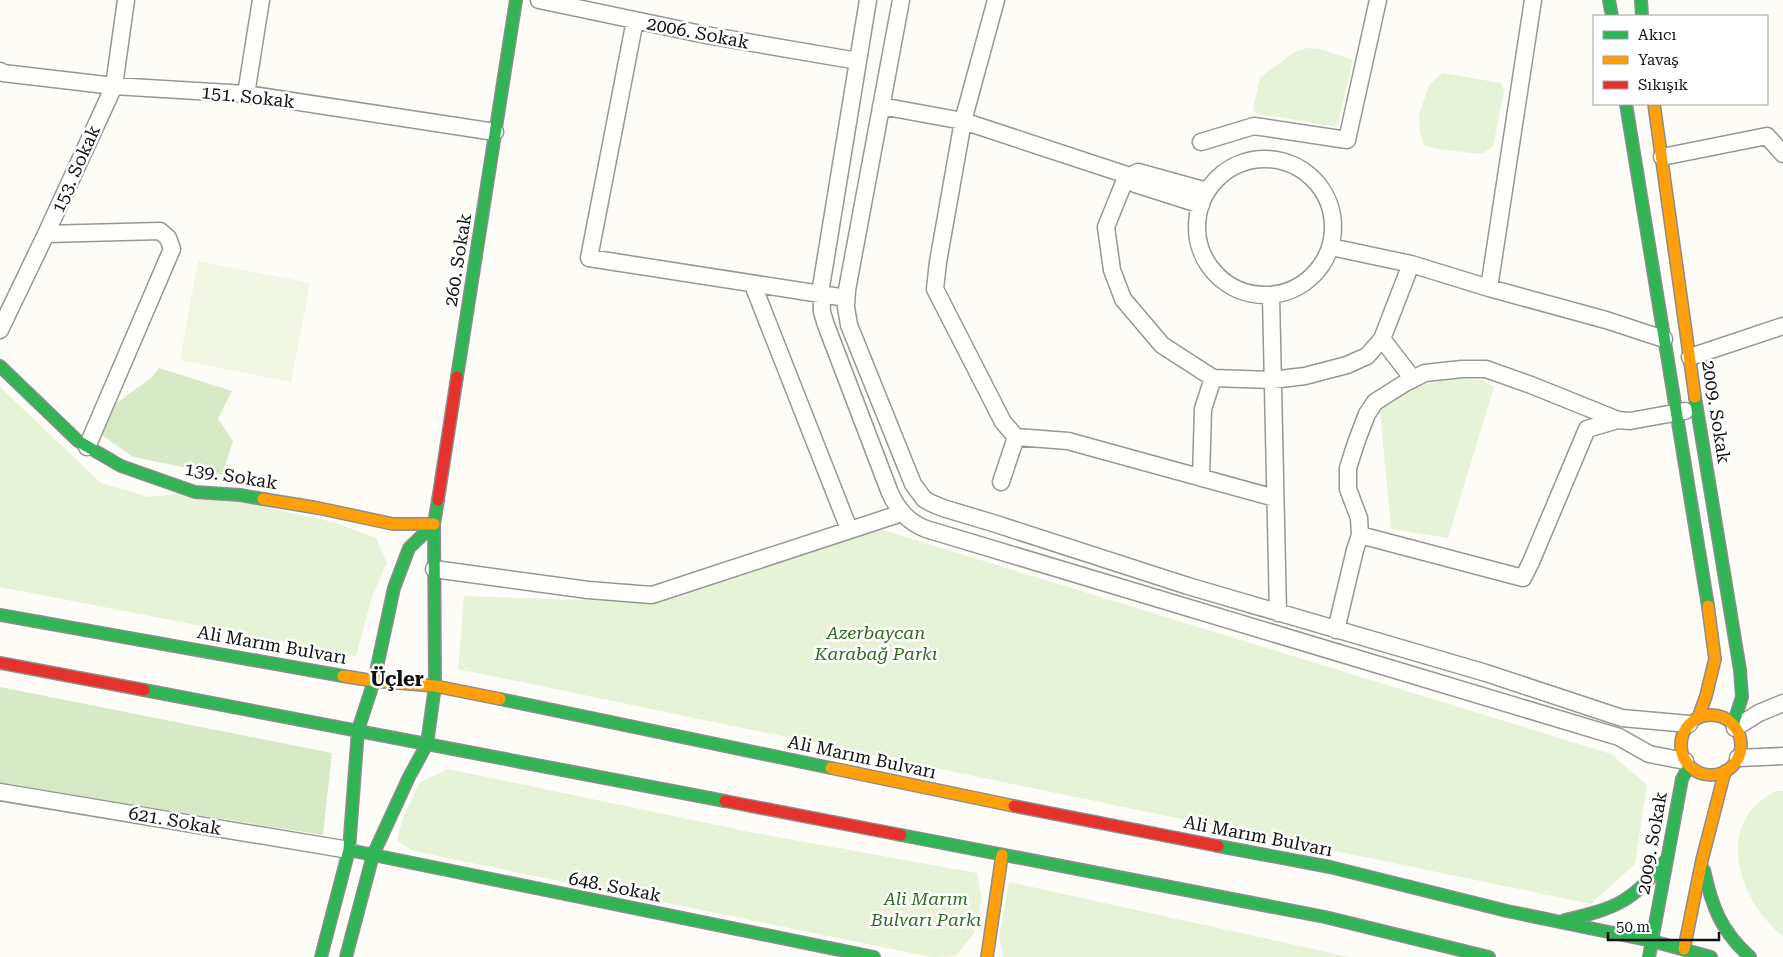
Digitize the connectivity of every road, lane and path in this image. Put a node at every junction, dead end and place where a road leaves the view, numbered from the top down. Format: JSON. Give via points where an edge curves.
{"nodes":[{"id":1,"x":126,"y":0,"type":"edge"},
{"id":2,"x":261,"y":0,"type":"edge"},
{"id":3,"x":516,"y":0,"type":"edge"},
{"id":4,"x":539,"y":0,"type":"edge"},
{"id":5,"x":868,"y":0,"type":"edge"},
{"id":6,"x":901,"y":0,"type":"edge"},
{"id":7,"x":996,"y":0,"type":"edge"},
{"id":8,"x":1378,"y":0,"type":"edge"},
{"id":9,"x":1533,"y":0,"type":"edge"},
{"id":10,"x":1609,"y":0,"type":"edge"},
{"id":11,"x":1640,"y":0,"type":"edge"},
{"id":12,"x":1612,"y":15,"type":"edge"},
{"id":13,"x":1642,"y":15,"type":"edge"},
{"id":14,"x":635,"y":20,"type":"junction"},
{"id":15,"x":858,"y":61,"type":"junction"},
{"id":16,"x":1,"y":74,"type":"edge"},
{"id":17,"x":114,"y":86,"type":"junction"},
{"id":18,"x":246,"y":94,"type":"junction"},
{"id":19,"x":1626,"y":105,"type":"edge"},
{"id":20,"x":1654,"y":105,"type":"edge"},
{"id":21,"x":881,"y":106,"type":"junction"},
{"id":22,"x":963,"y":121,"type":"junction"},
{"id":23,"x":495,"y":132,"type":"junction"},
{"id":24,"x":1201,"y":142,"type":"dead end"},
{"id":25,"x":1783,"y":154,"type":"edge"},
{"id":26,"x":1662,"y":156,"type":"junction"},
{"id":27,"x":1129,"y":176,"type":"junction"},
{"id":28,"x":1204,"y":198,"type":"junction"},
{"id":29,"x":46,"y":234,"type":"junction"},
{"id":30,"x":1331,"y":246,"type":"junction"},
{"id":31,"x":1411,"y":264,"type":"junction"},
{"id":32,"x":753,"y":284,"type":"junction"},
{"id":33,"x":1489,"y":288,"type":"junction"},
{"id":34,"x":821,"y":296,"type":"junction"},
{"id":35,"x":1271,"y":296,"type":"junction"},
{"id":36,"x":846,"y":298,"type":"junction"},
{"id":37,"x":1783,"y":326,"type":"edge"},
{"id":38,"x":0,"y":330,"type":"edge"},
{"id":39,"x":1382,"y":339,"type":"junction"},
{"id":40,"x":1664,"y":339,"type":"junction"},
{"id":41,"x":1690,"y":357,"type":"junction"},
{"id":42,"x":0,"y":366,"type":"edge"},
{"id":43,"x":1213,"y":378,"type":"junction"},
{"id":44,"x":1413,"y":379,"type":"junction"},
{"id":45,"x":1272,"y":380,"type":"junction"},
{"id":46,"x":1697,"y":408,"type":"junction"},
{"id":47,"x":1676,"y":413,"type":"junction"},
{"id":48,"x":1618,"y":420,"type":"junction"},
{"id":49,"x":1016,"y":436,"type":"junction"},
{"id":50,"x":88,"y":447,"type":"junction"},
{"id":51,"x":1708,"y":472,"type":"junction"},
{"id":52,"x":1688,"y":477,"type":"junction"},
{"id":53,"x":1201,"y":478,"type":"junction"},
{"id":54,"x":1001,"y":482,"type":"dead end"},
{"id":55,"x":1275,"y":498,"type":"junction"},
{"id":56,"x":902,"y":513,"type":"junction"},
{"id":57,"x":434,"y":524,"type":"junction"},
{"id":58,"x":849,"y":530,"type":"junction"},
{"id":59,"x":1360,"y":535,"type":"junction"},
{"id":60,"x":434,"y":570,"type":"junction"},
{"id":61,"x":1278,"y":613,"type":"junction"},
{"id":62,"x":0,"y":615,"type":"edge"},
{"id":63,"x":1336,"y":630,"type":"junction"},
{"id":64,"x":0,"y":663,"type":"edge"},
{"id":65,"x":374,"y":680,"type":"junction"},
{"id":66,"x":435,"y":686,"type":"junction"},
{"id":67,"x":1783,"y":703,"type":"edge"},
{"id":68,"x":1693,"y":721,"type":"junction"},
{"id":69,"x":1734,"y":726,"type":"junction"},
{"id":70,"x":358,"y":730,"type":"junction"},
{"id":71,"x":427,"y":744,"type":"junction"},
{"id":72,"x":1783,"y":756,"type":"edge"},
{"id":73,"x":1738,"y":758,"type":"junction"},
{"id":74,"x":1687,"y":764,"type":"junction"},
{"id":75,"x":1726,"y":771,"type":"junction"},
{"id":76,"x":0,"y":792,"type":"edge"},
{"id":77,"x":349,"y":850,"type":"junction"},
{"id":78,"x":372,"y":855,"type":"junction"},
{"id":79,"x":1002,"y":855,"type":"junction"},
{"id":80,"x":1666,"y":860,"type":"junction"},
{"id":81,"x":1702,"y":861,"type":"junction"},
{"id":82,"x":1559,"y":922,"type":"junction"},
{"id":83,"x":1652,"y":941,"type":"junction"},
{"id":84,"x":1683,"y":953,"type":"edge"},
{"id":85,"x":321,"y":957,"type":"edge"},
{"id":86,"x":346,"y":957,"type":"edge"},
{"id":87,"x":874,"y":957,"type":"edge"},
{"id":88,"x":988,"y":957,"type":"edge"},
{"id":89,"x":1489,"y":957,"type":"edge"},
{"id":90,"x":1649,"y":957,"type":"edge"},
{"id":91,"x":1711,"y":957,"type":"edge"},
{"id":92,"x":1750,"y":957,"type":"edge"}],
"edges":[{"from":1,"to":17,"type":"street","name":"153. Sokak"},
{"from":2,"to":18,"type":"street"},
{"from":3,"to":23,"type":"street","name":"260. Sokak"},
{"from":4,"to":14,"type":"street","name":"2006. Sokak"},
{"from":5,"to":15,"type":"street"},
{"from":6,"to":21,"type":"street"},
{"from":7,"to":22,"type":"street"},
{"from":8,"to":24,"type":"street","via":[[1347,140],[1254,126]]},
{"from":9,"to":33,"type":"street"},
{"from":10,"to":12,"type":"street"},
{"from":11,"to":13,"type":"street"},
{"from":14,"to":15,"type":"street","name":"2006. Sokak"},
{"from":14,"to":32,"type":"street","via":[[589,258]]},
{"from":15,"to":34,"type":"street"},
{"from":16,"to":17,"type":"street","name":"151. Sokak"},
{"from":17,"to":18,"type":"street","name":"151. Sokak"},
{"from":17,"to":29,"type":"street","name":"153. Sokak"},
{"from":18,"to":23,"type":"street","name":"151. Sokak"},
{"from":19,"to":40,"type":"street"},
{"from":20,"to":26,"type":"street","name":"2009. Sokak"},
{"from":21,"to":22,"type":"street"},
{"from":21,"to":36,"type":"street"},
{"from":22,"to":27,"type":"street"},
{"from":22,"to":49,"type":"street","via":[[936,289],[1003,422]]},
{"from":23,"to":57,"type":"street","name":"260. Sokak"},
{"from":25,"to":26,"type":"street","via":[[1767,136]]},
{"from":26,"to":41,"type":"street","name":"2009. Sokak"},
{"from":27,"to":28,"type":"street","via":[[1135,184]]},
{"from":27,"to":43,"type":"street","via":[[1106,227],[1112,270],[1124,299],[1162,345]]},
{"from":28,"to":30,"type":"street","via":[[1221,174],[1238,164],[1256,159],[1276,159],[1294,165],[1310,176],[1327,199],[1333,227]]},
{"from":28,"to":35,"type":"street","via":[[1196,225],[1198,244],[1206,262],[1218,277],[1234,288],[1252,295]]},
{"from":29,"to":38,"type":"street","name":"153. Sokak"},
{"from":29,"to":50,"type":"street","via":[[160,231],[168,238],[172,249]]},
{"from":30,"to":31,"type":"street"},
{"from":30,"to":35,"type":"street","via":[[1314,275],[1287,292]]},
{"from":31,"to":33,"type":"street"},
{"from":31,"to":39,"type":"street"},
{"from":32,"to":34,"type":"street"},
{"from":32,"to":58,"type":"street"},
{"from":33,"to":40,"type":"street"},
{"from":34,"to":36,"type":"street"},
{"from":34,"to":56,"type":"street","via":[[826,325],[890,493]]},
{"from":35,"to":45,"type":"street"},
{"from":36,"to":61,"type":"street","via":[[850,326],[902,460],[924,499],[943,508]]},
{"from":37,"to":41,"type":"street"},
{"from":39,"to":44,"type":"street"},
{"from":39,"to":45,"type":"street","via":[[1367,356],[1347,366]]},
{"from":40,"to":47,"type":"street"},
{"from":41,"to":46,"type":"street","name":"2009. Sokak"},
{"from":42,"to":50,"type":"street","name":"139. Sokak"},
{"from":43,"to":45,"type":"street"},
{"from":43,"to":53,"type":"street","via":[[1203,409]]},
{"from":44,"to":48,"type":"street","via":[[1425,373],[1486,369]]},
{"from":44,"to":59,"type":"street","via":[[1375,402],[1357,440],[1348,468],[1348,489],[1359,518]]},
{"from":45,"to":55,"type":"street"},
{"from":46,"to":47,"type":"street"},
{"from":46,"to":51,"type":"street","name":"2009. Sokak"},
{"from":47,"to":48,"type":"street"},
{"from":47,"to":52,"type":"street"},
{"from":48,"to":59,"type":"street","via":[[1587,429],[1523,578]]},
{"from":49,"to":53,"type":"street","via":[[1068,441]]},
{"from":49,"to":54,"type":"street"},
{"from":50,"to":57,"type":"street","name":"139. Sokak","via":[[121,466],[196,492],[240,495],[393,524]]},
{"from":51,"to":52,"type":"street"},
{"from":51,"to":69,"type":"street","name":"2009. Sokak","via":[[1740,670],[1742,697]]},
{"from":52,"to":68,"type":"street","via":[[1715,659],[1706,696]]},
{"from":53,"to":55,"type":"street"},
{"from":55,"to":61,"type":"street"},
{"from":56,"to":58,"type":"street"},
{"from":56,"to":74,"type":"street","via":[[916,526],[1619,737],[1648,754]]},
{"from":57,"to":60,"type":"street","name":"260. Sokak"},
{"from":57,"to":65,"type":"street","via":[[409,548],[394,588]]},
{"from":58,"to":60,"type":"street","via":[[652,595]]},
{"from":59,"to":63,"type":"street"},
{"from":60,"to":66,"type":"street","name":"260. Sokak"},
{"from":61,"to":63,"type":"street"},
{"from":62,"to":65,"type":"street","name":"Ali Marım Bulvarı"},
{"from":63,"to":68,"type":"street","via":[[1486,673],[1622,718]]},
{"from":64,"to":70,"type":"street"},
{"from":65,"to":66,"type":"street","name":"Ali Marım Bulvarı"},
{"from":65,"to":70,"type":"street"},
{"from":66,"to":71,"type":"street","name":"260. Sokak"},
{"from":66,"to":82,"type":"street","name":"Ali Marım Bulvarı","via":[[1066,818],[1330,867]]},
{"from":67,"to":69,"type":"street"},
{"from":68,"to":69,"type":"street","via":[[1714,715]]},
{"from":68,"to":74,"type":"street","via":[[1683,732],[1681,742],[1681,752]]},
{"from":69,"to":73,"type":"street","via":[[1740,743]]},
{"from":70,"to":71,"type":"street"},
{"from":70,"to":77,"type":"street"},
{"from":71,"to":78,"type":"street"},
{"from":71,"to":79,"type":"street"},
{"from":72,"to":73,"type":"street"},
{"from":73,"to":75,"type":"street"},
{"from":74,"to":75,"type":"street","via":[[1707,775]]},
{"from":74,"to":80,"type":"street","name":"2009. Sokak"},
{"from":75,"to":81,"type":"street"},
{"from":76,"to":77,"type":"street","name":"621. Sokak"},
{"from":77,"to":78,"type":"street","name":"648. Sokak"},
{"from":77,"to":85,"type":"street"},
{"from":78,"to":86,"type":"street"},
{"from":78,"to":87,"type":"street","name":"648. Sokak"},
{"from":79,"to":88,"type":"street"},
{"from":79,"to":89,"type":"street","via":[[1325,917]]},
{"from":80,"to":82,"type":"street","via":[[1646,884],[1624,902]]},
{"from":80,"to":83,"type":"street","name":"2009. Sokak"},
{"from":81,"to":84,"type":"street"},
{"from":81,"to":92,"type":"street","via":[[1716,915],[1734,943]]},
{"from":82,"to":83,"type":"street","name":"Ali Marım Bulvarı"},
{"from":83,"to":84,"type":"street","name":"Ali Marım Bulvarı"},
{"from":83,"to":90,"type":"street","name":"2009. Sokak"},
{"from":84,"to":91,"type":"street","name":"Ali Marım Bulvarı"}]}
